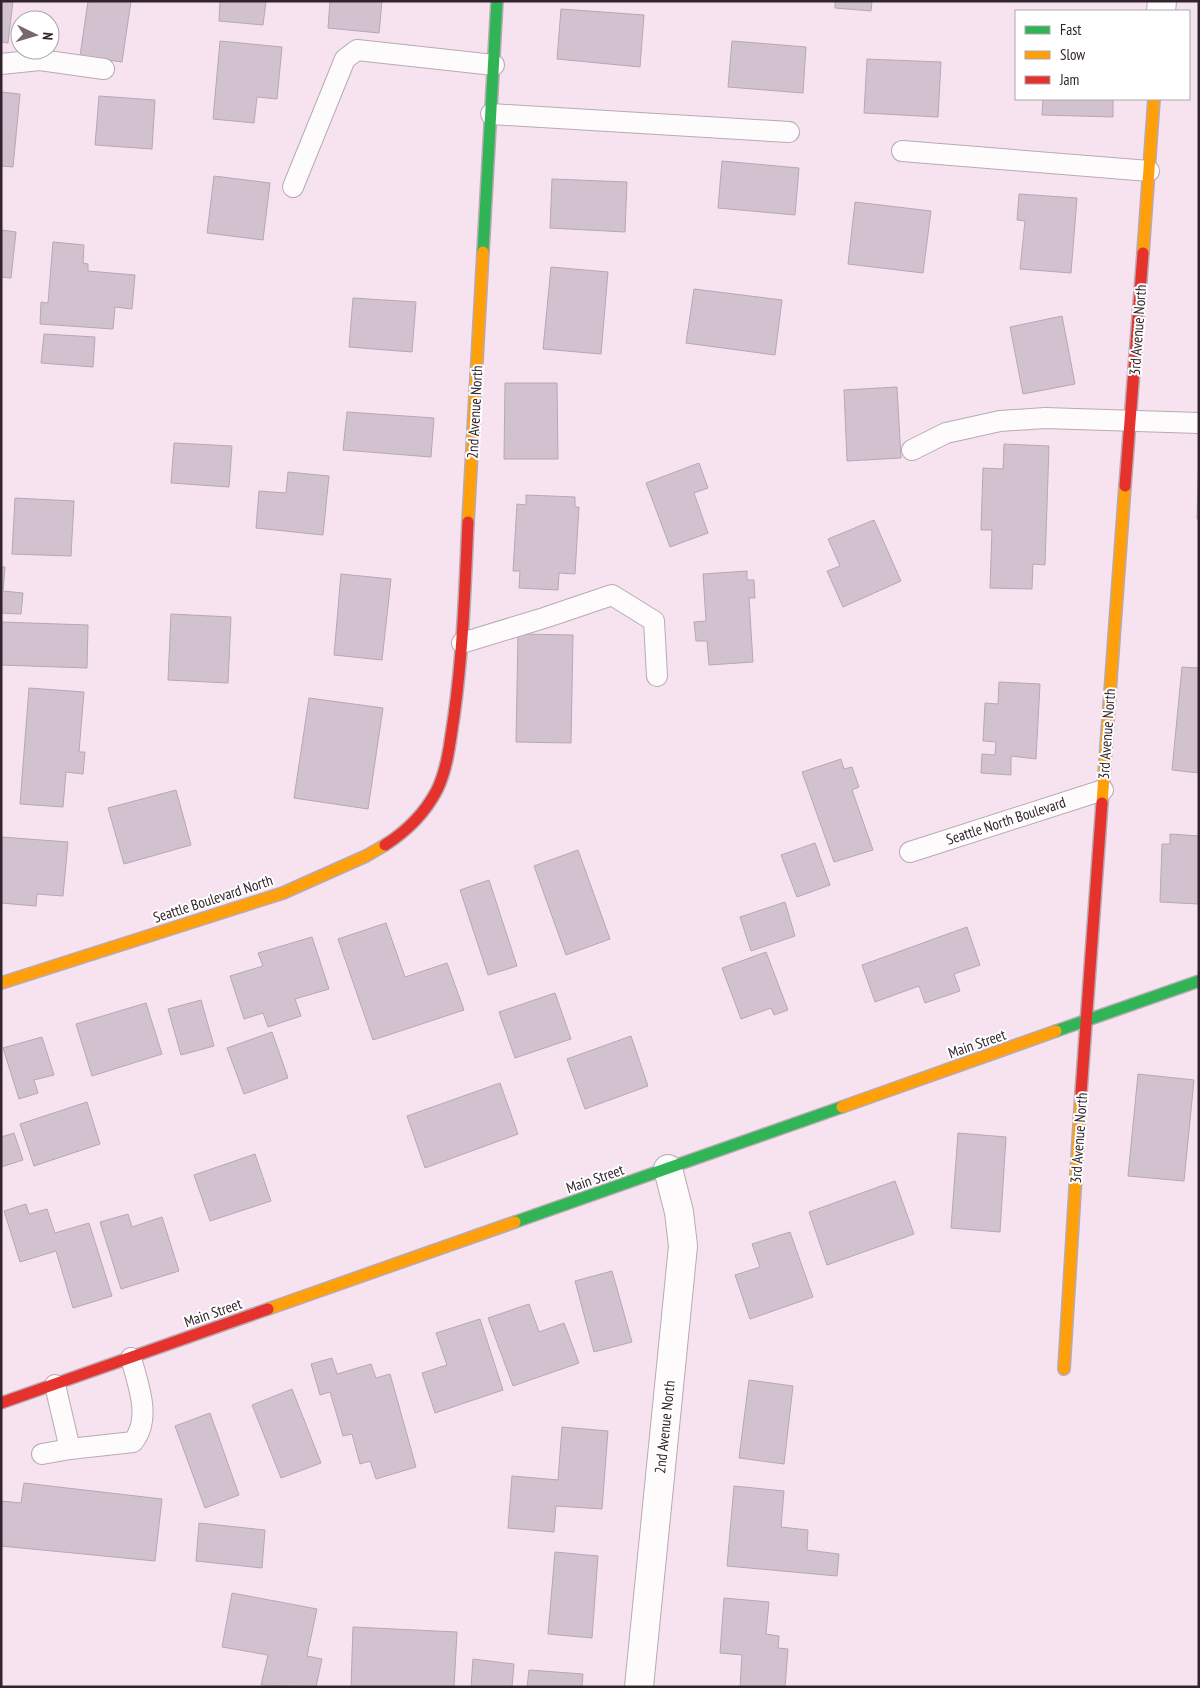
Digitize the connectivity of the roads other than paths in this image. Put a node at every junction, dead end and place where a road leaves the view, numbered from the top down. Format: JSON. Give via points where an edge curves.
{"nodes":[{"id":1,"x":497,"y":1,"type":"edge"},
{"id":2,"x":1,"y":64,"type":"edge"},
{"id":3,"x":494,"y":65,"type":"junction"},
{"id":4,"x":104,"y":69,"type":"dead end"},
{"id":5,"x":1154,"y":100,"type":"edge"},
{"id":6,"x":491,"y":114,"type":"junction"},
{"id":7,"x":789,"y":132,"type":"dead end"},
{"id":8,"x":902,"y":151,"type":"dead end"},
{"id":9,"x":1149,"y":171,"type":"junction"},
{"id":10,"x":293,"y":187,"type":"dead end"},
{"id":11,"x":1131,"y":421,"type":"junction"},
{"id":12,"x":1199,"y":423,"type":"edge"},
{"id":13,"x":912,"y":450,"type":"dead end"},
{"id":14,"x":462,"y":643,"type":"junction"},
{"id":15,"x":657,"y":676,"type":"dead end"},
{"id":16,"x":1103,"y":790,"type":"junction"},
{"id":17,"x":420,"y":816,"type":"joint"},
{"id":18,"x":910,"y":852,"type":"dead end"},
{"id":19,"x":1199,"y":981,"type":"edge"},
{"id":20,"x":1,"y":983,"type":"edge"},
{"id":21,"x":1086,"y":1021,"type":"junction"},
{"id":22,"x":668,"y":1169,"type":"junction"},
{"id":23,"x":131,"y":1358,"type":"junction"},
{"id":24,"x":1064,"y":1369,"type":"dead end"},
{"id":25,"x":55,"y":1385,"type":"junction"},
{"id":26,"x":1,"y":1403,"type":"edge"},
{"id":27,"x":70,"y":1449,"type":"junction"},
{"id":28,"x":42,"y":1454,"type":"dead end"},
{"id":29,"x":639,"y":1687,"type":"edge"}],
"edges":[{"from":1,"to":3,"type":"street","name":"2nd Avenue North"},
{"from":2,"to":4,"type":"lane","via":[[40,60]]},
{"from":3,"to":6,"type":"street","name":"2nd Avenue North"},
{"from":3,"to":10,"type":"lane","via":[[358,50],[345,59]]},
{"from":5,"to":9,"type":"street","name":"3rd Avenue North"},
{"from":6,"to":7,"type":"lane"},
{"from":6,"to":14,"type":"street","name":"2nd Avenue North"},
{"from":8,"to":9,"type":"lane"},
{"from":9,"to":11,"type":"street","name":"3rd Avenue North"},
{"from":11,"to":12,"type":"lane"},
{"from":11,"to":13,"type":"lane","via":[[1046,418],[1000,421],[946,433]]},
{"from":11,"to":16,"type":"street","name":"3rd Avenue North"},
{"from":14,"to":15,"type":"lane","via":[[612,595],[654,620]]},
{"from":14,"to":17,"type":"street","name":"2nd Avenue North","via":[[448,758],[437,789]]},
{"from":16,"to":18,"type":"lane","name":"Seattle North Boulevard"},
{"from":16,"to":21,"type":"street","name":"3rd Avenue North"},
{"from":17,"to":20,"type":"street","name":"Seattle Boulevard North","via":[[394,839],[366,856],[283,893]]},
{"from":19,"to":21,"type":"street","name":"Main Street"},
{"from":21,"to":22,"type":"street","name":"Main Street"},
{"from":21,"to":24,"type":"street","name":"3rd Avenue North"},
{"from":22,"to":23,"type":"street","name":"Main Street"},
{"from":22,"to":29,"type":"street","name":"2nd Avenue North","via":[[679,1212],[683,1246]]},
{"from":23,"to":25,"type":"street","name":"Main Street"},
{"from":23,"to":27,"type":"lane","via":[[144,1411],[140,1433],[133,1442]]},
{"from":25,"to":26,"type":"street","name":"Main Street"},
{"from":25,"to":27,"type":"lane"},
{"from":27,"to":28,"type":"lane"}]}
